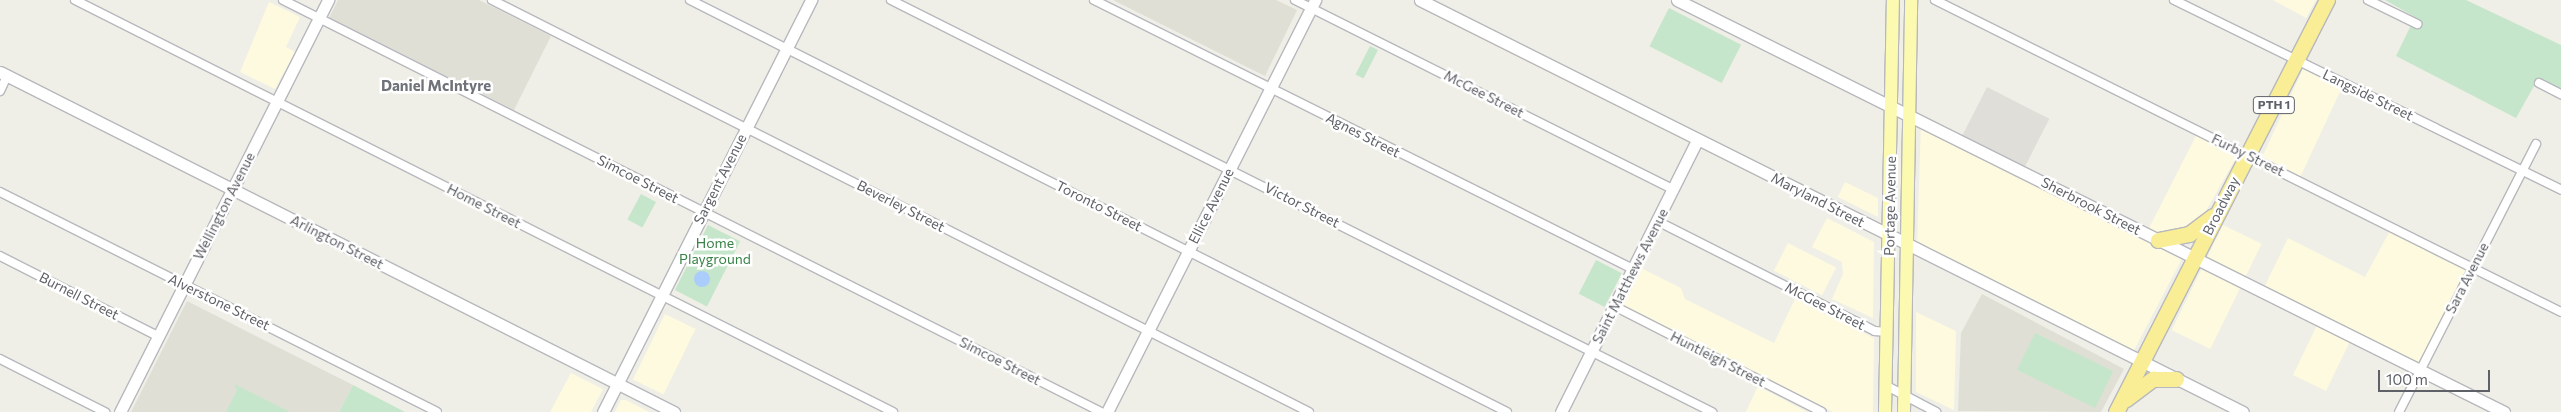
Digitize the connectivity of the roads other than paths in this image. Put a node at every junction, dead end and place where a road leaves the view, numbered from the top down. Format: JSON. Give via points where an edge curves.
{"nodes":[{"id":1,"x":75,"y":0,"type":"edge"},
{"id":2,"x":283,"y":0,"type":"edge"},
{"id":3,"x":328,"y":0,"type":"edge"},
{"id":4,"x":492,"y":0,"type":"edge"},
{"id":5,"x":690,"y":0,"type":"edge"},
{"id":6,"x":811,"y":0,"type":"edge"},
{"id":7,"x":891,"y":0,"type":"edge"},
{"id":8,"x":1094,"y":0,"type":"edge"},
{"id":9,"x":1295,"y":0,"type":"edge"},
{"id":10,"x":1420,"y":0,"type":"edge"},
{"id":11,"x":1677,"y":0,"type":"edge"},
{"id":12,"x":1893,"y":0,"type":"edge"},
{"id":13,"x":1911,"y":0,"type":"edge"},
{"id":14,"x":1935,"y":0,"type":"edge"},
{"id":15,"x":2174,"y":0,"type":"edge"},
{"id":16,"x":2327,"y":0,"type":"edge"},
{"id":17,"x":2368,"y":0,"type":"edge"},
{"id":18,"x":1313,"y":4,"type":"edge"},
{"id":19,"x":319,"y":18,"type":"junction"},
{"id":20,"x":2417,"y":24,"type":"dead end"},
{"id":21,"x":787,"y":49,"type":"junction"},
{"id":22,"x":2296,"y":61,"type":"junction"},
{"id":23,"x":4,"y":74,"type":"edge"},
{"id":24,"x":2539,"y":83,"type":"dead end"},
{"id":25,"x":1270,"y":88,"type":"junction"},
{"id":26,"x":0,"y":91,"type":"edge"},
{"id":27,"x":2561,"y":94,"type":"edge"},
{"id":28,"x":277,"y":102,"type":"junction"},
{"id":29,"x":1891,"y":107,"type":"junction"},
{"id":30,"x":1910,"y":116,"type":"junction"},
{"id":31,"x":746,"y":128,"type":"junction"},
{"id":32,"x":1698,"y":139,"type":"junction"},
{"id":33,"x":2536,"y":144,"type":"dead end"},
{"id":34,"x":2248,"y":154,"type":"junction"},
{"id":35,"x":1230,"y":169,"type":"junction"},
{"id":36,"x":2522,"y":171,"type":"junction"},
{"id":37,"x":1673,"y":189,"type":"junction"},
{"id":38,"x":232,"y":190,"type":"junction"},
{"id":39,"x":2561,"y":190,"type":"edge"},
{"id":40,"x":0,"y":192,"type":"edge"},
{"id":41,"x":2219,"y":209,"type":"junction"},
{"id":42,"x":703,"y":212,"type":"junction"},
{"id":43,"x":1657,"y":221,"type":"junction"},
{"id":44,"x":1890,"y":236,"type":"junction"},
{"id":45,"x":2158,"y":240,"type":"junction"},
{"id":46,"x":1908,"y":245,"type":"junction"},
{"id":47,"x":1189,"y":250,"type":"junction"},
{"id":48,"x":0,"y":256,"type":"edge"},
{"id":49,"x":2194,"y":258,"type":"junction"},
{"id":50,"x":2472,"y":267,"type":"junction"},
{"id":51,"x":1633,"y":269,"type":"junction"},
{"id":52,"x":184,"y":284,"type":"junction"},
{"id":53,"x":661,"y":295,"type":"junction"},
{"id":54,"x":1614,"y":306,"type":"junction"},
{"id":55,"x":2561,"y":312,"type":"edge"},
{"id":56,"x":1148,"y":331,"type":"junction"},
{"id":57,"x":1887,"y":332,"type":"junction"},
{"id":58,"x":158,"y":336,"type":"junction"},
{"id":59,"x":1591,"y":352,"type":"junction"},
{"id":60,"x":0,"y":359,"type":"edge"},
{"id":61,"x":2142,"y":362,"type":"junction"},
{"id":62,"x":2421,"y":371,"type":"junction"},
{"id":63,"x":2176,"y":379,"type":"junction"},
{"id":64,"x":618,"y":384,"type":"junction"},
{"id":65,"x":1885,"y":385,"type":"junction"},
{"id":66,"x":1904,"y":396,"type":"junction"},
{"id":67,"x":2117,"y":409,"type":"edge"},
{"id":68,"x":2229,"y":409,"type":"edge"},
{"id":69,"x":433,"y":411,"type":"edge"},
{"id":70,"x":105,"y":412,"type":"edge"},
{"id":71,"x":120,"y":412,"type":"edge"},
{"id":72,"x":603,"y":412,"type":"edge"},
{"id":73,"x":674,"y":412,"type":"edge"},
{"id":74,"x":893,"y":412,"type":"edge"},
{"id":75,"x":1101,"y":412,"type":"edge"},
{"id":76,"x":1108,"y":412,"type":"edge"},
{"id":77,"x":1309,"y":412,"type":"edge"},
{"id":78,"x":1508,"y":412,"type":"edge"},
{"id":79,"x":1562,"y":412,"type":"edge"},
{"id":80,"x":1712,"y":412,"type":"edge"},
{"id":81,"x":1822,"y":412,"type":"edge"},
{"id":82,"x":1885,"y":412,"type":"edge"},
{"id":83,"x":1904,"y":412,"type":"edge"},
{"id":84,"x":1936,"y":412,"type":"edge"},
{"id":85,"x":2242,"y":412,"type":"edge"},
{"id":86,"x":2400,"y":412,"type":"edge"},
{"id":87,"x":2504,"y":412,"type":"edge"}],
"edges":[{"from":1,"to":28,"type":"street","name":"Home Street"},
{"from":2,"to":19,"type":"street","name":"Simcoe Street"},
{"from":3,"to":19,"type":"main road","name":"Wellington Avenue"},
{"from":4,"to":31,"type":"street","name":"Beverley Street"},
{"from":5,"to":21,"type":"street","name":"Toronto Street"},
{"from":6,"to":21,"type":"main road","name":"Sargent Avenue"},
{"from":7,"to":35,"type":"street","name":"Victor Street"},
{"from":8,"to":25,"type":"street","name":"Agnes Street"},
{"from":9,"to":18,"type":"street","name":"McGee Street"},
{"from":10,"to":32,"type":"main road","name":"Maryland Street"},
{"from":11,"to":29,"type":"main road","name":"Sherbrook Street"},
{"from":12,"to":29,"type":"main road","name":"Portage Avenue"},
{"from":13,"to":30,"type":"main road","name":"Portage Avenue"},
{"from":14,"to":34,"type":"street","name":"Furby Street"},
{"from":15,"to":22,"type":"street","name":"Langside Street"},
{"from":16,"to":22,"type":"highway","name":"Broadway","number":"PTH 1"},
{"from":17,"to":20,"type":"street"},
{"from":18,"to":25,"type":"main road","name":"Ellice Avenue"},
{"from":18,"to":37,"type":"street","name":"McGee Street"},
{"from":19,"to":28,"type":"main road","name":"Wellington Avenue"},
{"from":19,"to":42,"type":"street","name":"Simcoe Street"},
{"from":21,"to":31,"type":"main road","name":"Sargent Avenue"},
{"from":21,"to":47,"type":"street","name":"Toronto Street"},
{"from":22,"to":34,"type":"highway","name":"Broadway","number":"PTH 1"},
{"from":22,"to":36,"type":"street","name":"Langside Street"},
{"from":23,"to":26,"type":"street"},
{"from":23,"to":38,"type":"main road","name":"Arlington Street"},
{"from":24,"to":27,"type":"street"},
{"from":25,"to":35,"type":"main road","name":"Ellice Avenue"},
{"from":25,"to":51,"type":"street","name":"Agnes Street"},
{"from":28,"to":38,"type":"main road","name":"Wellington Avenue"},
{"from":28,"to":53,"type":"street","name":"Home Street"},
{"from":29,"to":30,"type":"main road","name":"Sherbrook Street"},
{"from":29,"to":44,"type":"main road","name":"Portage Avenue"},
{"from":30,"to":45,"type":"main road","name":"Sherbrook Street"},
{"from":30,"to":46,"type":"main road","name":"Portage Avenue"},
{"from":31,"to":42,"type":"main road","name":"Sargent Avenue"},
{"from":31,"to":56,"type":"street","name":"Beverley Street"},
{"from":32,"to":37,"type":"main road","name":"Saint Matthews Avenue"},
{"from":32,"to":44,"type":"main road","name":"Maryland Street"},
{"from":33,"to":36,"type":"street","name":"Sara Avenue"},
{"from":34,"to":41,"type":"highway","name":"Broadway","number":"PTH 1"},
{"from":34,"to":50,"type":"street","name":"Furby Street"},
{"from":35,"to":47,"type":"main road","name":"Ellice Avenue"},
{"from":35,"to":59,"type":"street","name":"Victor Street"},
{"from":36,"to":39,"type":"street","name":"Langside Street"},
{"from":36,"to":50,"type":"street","name":"Sara Avenue"},
{"from":37,"to":43,"type":"main road","name":"Saint Matthews Avenue"},
{"from":38,"to":52,"type":"main road","name":"Wellington Avenue"},
{"from":38,"to":64,"type":"main road","name":"Arlington Street"},
{"from":40,"to":52,"type":"street","name":"Alverstone Street"},
{"from":41,"to":45,"type":"highway","via":[[2189,234]]},
{"from":41,"to":49,"type":"highway","name":"Broadway","number":"PTH 1"},
{"from":42,"to":53,"type":"main road","name":"Sargent Avenue"},
{"from":42,"to":75,"type":"street","name":"Simcoe Street"},
{"from":43,"to":51,"type":"main road","name":"Saint Matthews Avenue"},
{"from":43,"to":57,"type":"street","name":"McGee Street","via":[[1875,331]]},
{"from":44,"to":46,"type":"main road","name":"Maryland Street"},
{"from":44,"to":57,"type":"main road","name":"Portage Avenue"},
{"from":45,"to":49,"type":"main road","name":"Sherbrook Street"},
{"from":46,"to":61,"type":"main road","name":"Maryland Street"},
{"from":46,"to":66,"type":"main road","name":"Portage Avenue"},
{"from":47,"to":56,"type":"main road","name":"Ellice Avenue"},
{"from":47,"to":78,"type":"street","name":"Toronto Street"},
{"from":48,"to":58,"type":"street","name":"Burnell Street"},
{"from":49,"to":61,"type":"highway","name":"Broadway","number":"PTH 1"},
{"from":49,"to":62,"type":"main road","name":"Sherbrook Street"},
{"from":50,"to":55,"type":"street","name":"Furby Street"},
{"from":50,"to":62,"type":"street","name":"Sara Avenue"},
{"from":51,"to":54,"type":"main road","name":"Saint Matthews Avenue"},
{"from":52,"to":58,"type":"main road","name":"Wellington Avenue"},
{"from":52,"to":69,"type":"street","name":"Alverstone Street"},
{"from":53,"to":64,"type":"main road","name":"Sargent Avenue"},
{"from":53,"to":74,"type":"street","name":"Home Street"},
{"from":54,"to":59,"type":"main road","name":"Saint Matthews Avenue"},
{"from":54,"to":81,"type":"street","name":"Huntleigh Street"},
{"from":56,"to":76,"type":"main road","name":"Ellice Avenue"},
{"from":56,"to":77,"type":"street","name":"Beverley Street"},
{"from":57,"to":65,"type":"main road","name":"Portage Avenue"},
{"from":58,"to":71,"type":"main road","name":"Wellington Avenue"},
{"from":59,"to":79,"type":"main road","name":"Saint Matthews Avenue"},
{"from":59,"to":80,"type":"street","name":"Victor Street"},
{"from":60,"to":70,"type":"street"},
{"from":61,"to":63,"type":"main road","name":"Maryland Street"},
{"from":61,"to":67,"type":"highway","name":"Broadway","number":"PTH 1"},
{"from":62,"to":86,"type":"street","name":"Sara Avenue"},
{"from":62,"to":87,"type":"main road","name":"Sherbrook Street"},
{"from":63,"to":67,"type":"highway","via":[[2150,381]]},
{"from":63,"to":68,"type":"main road","name":"Maryland Street"},
{"from":64,"to":72,"type":"main road","name":"Sargent Avenue"},
{"from":64,"to":73,"type":"main road","name":"Arlington Street"},
{"from":65,"to":66,"type":"street"},
{"from":65,"to":82,"type":"main road","name":"Portage Avenue"},
{"from":66,"to":83,"type":"main road","name":"Portage Avenue"},
{"from":66,"to":84,"type":"street"},
{"from":68,"to":85,"type":"main road","name":"Maryland Street"}]}
